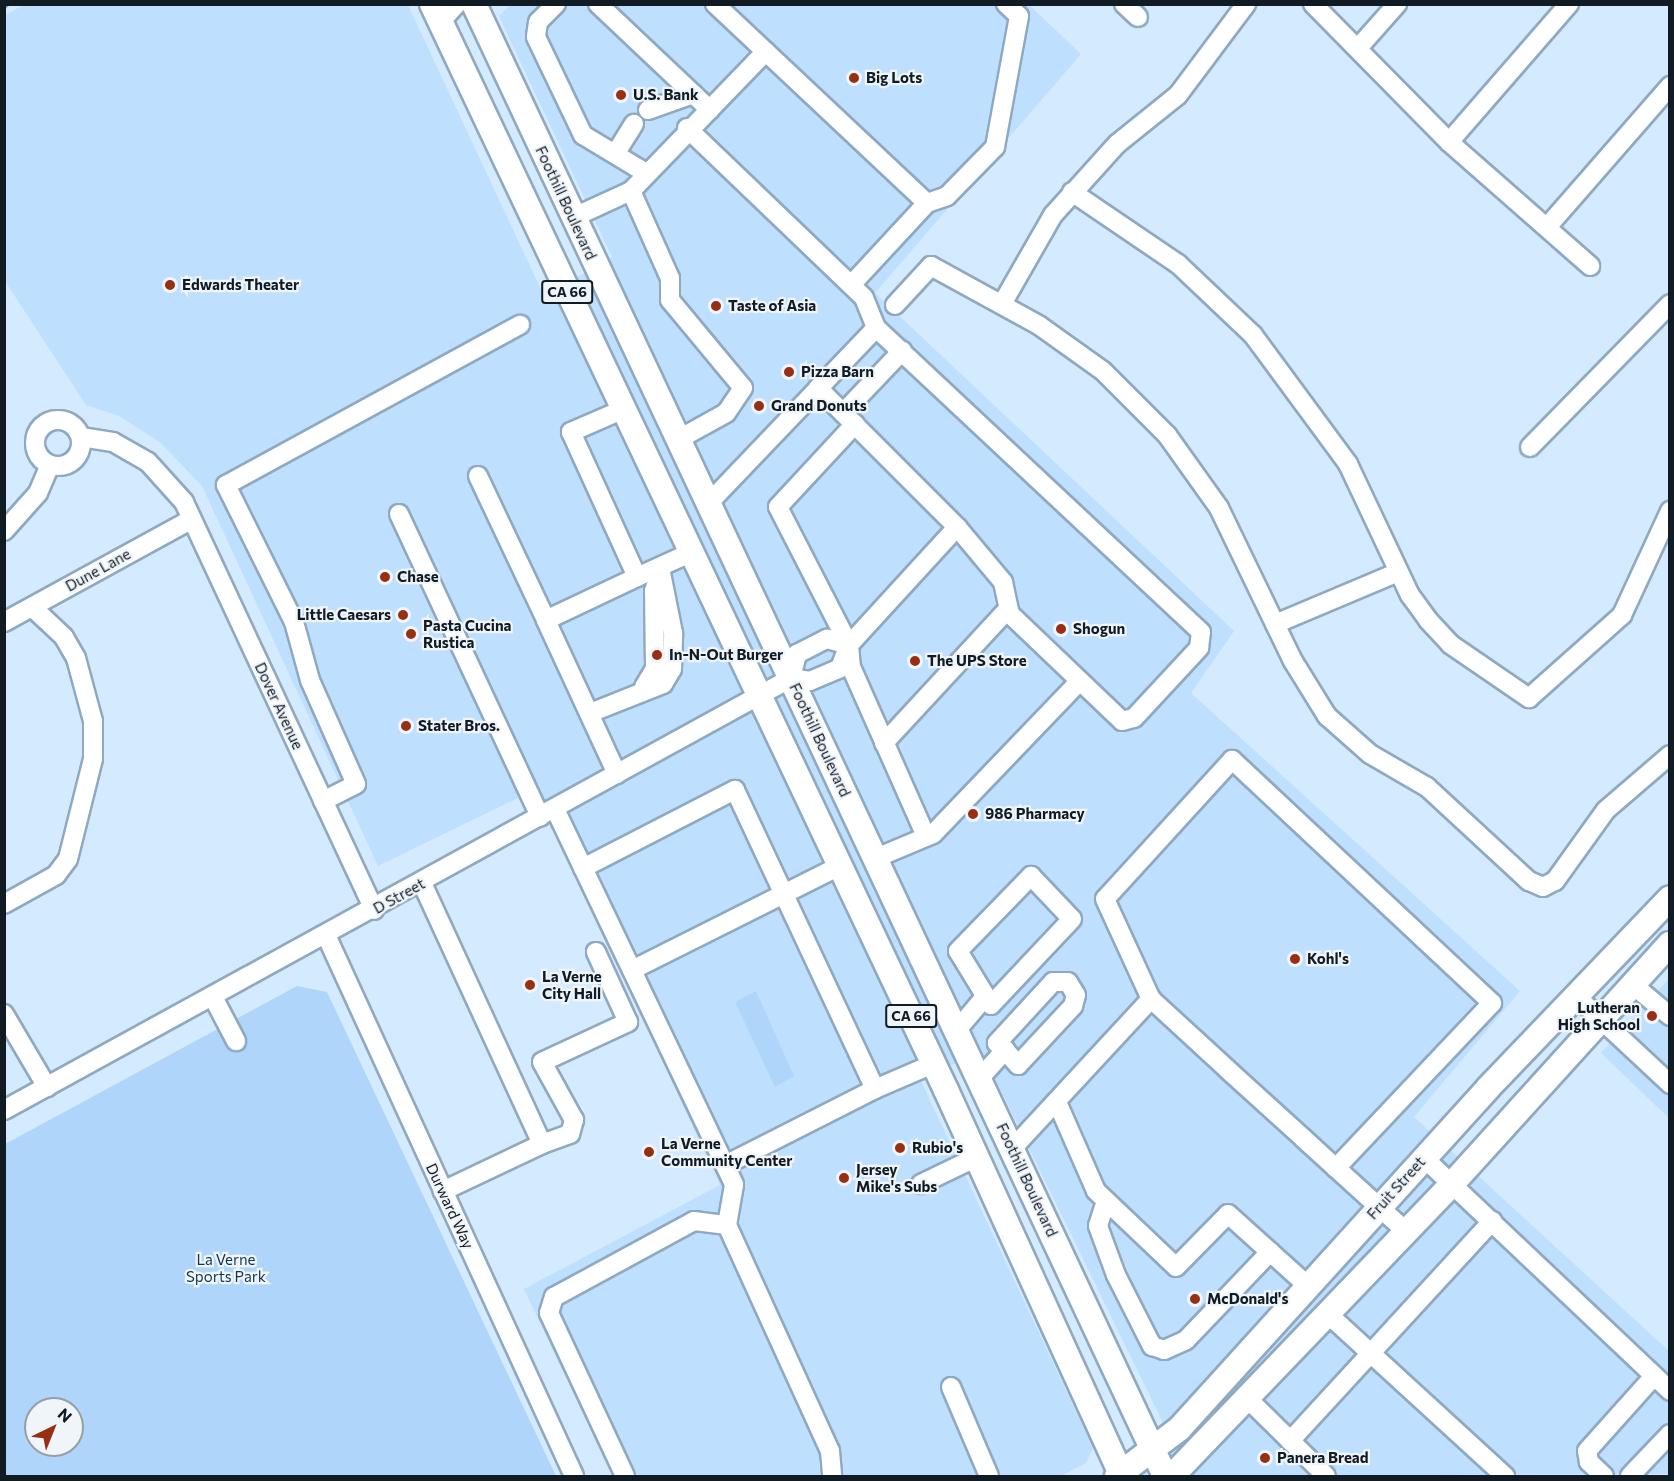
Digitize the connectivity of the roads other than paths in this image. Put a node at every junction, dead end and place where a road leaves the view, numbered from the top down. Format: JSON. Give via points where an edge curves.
{"nodes":[{"id":1,"x":457,"y":4,"type":"edge"},
{"id":2,"x":474,"y":4,"type":"edge"},
{"id":3,"x":556,"y":4,"type":"edge"},
{"id":4,"x":598,"y":4,"type":"edge"},
{"id":5,"x":715,"y":4,"type":"edge"},
{"id":6,"x":1006,"y":4,"type":"edge"},
{"id":7,"x":1124,"y":4,"type":"edge"},
{"id":8,"x":1246,"y":4,"type":"edge"},
{"id":9,"x":1313,"y":4,"type":"edge"},
{"id":10,"x":1397,"y":4,"type":"edge"},
{"id":11,"x":1569,"y":4,"type":"edge"},
{"id":12,"x":436,"y":13,"type":"edge"},
{"id":13,"x":1138,"y":17,"type":"dead end"},
{"id":14,"x":1358,"y":48,"type":"junction"},
{"id":15,"x":766,"y":51,"type":"junction"},
{"id":16,"x":1670,"y":86,"type":"edge"},
{"id":17,"x":693,"y":94,"type":"junction"},
{"id":18,"x":648,"y":110,"type":"dead end"},
{"id":19,"x":710,"y":110,"type":"junction"},
{"id":20,"x":634,"y":124,"type":"dead end"},
{"id":21,"x":687,"y":128,"type":"junction"},
{"id":22,"x":1449,"y":142,"type":"junction"},
{"id":23,"x":617,"y":151,"type":"junction"},
{"id":24,"x":646,"y":173,"type":"junction"},
{"id":25,"x":631,"y":191,"type":"junction"},
{"id":26,"x":1072,"y":192,"type":"junction"},
{"id":27,"x":927,"y":203,"type":"junction"},
{"id":28,"x":573,"y":218,"type":"junction"},
{"id":29,"x":1548,"y":226,"type":"junction"},
{"id":30,"x":1590,"y":266,"type":"dead end"},
{"id":31,"x":850,"y":285,"type":"junction"},
{"id":32,"x":1002,"y":304,"type":"junction"},
{"id":33,"x":1670,"y":304,"type":"edge"},
{"id":34,"x":895,"y":305,"type":"dead end"},
{"id":35,"x":520,"y":325,"type":"dead end"},
{"id":36,"x":876,"y":328,"type":"junction"},
{"id":37,"x":902,"y":351,"type":"junction"},
{"id":38,"x":818,"y":388,"type":"junction"},
{"id":39,"x":624,"y":409,"type":"junction"},
{"id":40,"x":849,"y":419,"type":"junction"},
{"id":41,"x":81,"y":437,"type":"junction"},
{"id":42,"x":677,"y":440,"type":"junction"},
{"id":43,"x":1530,"y":447,"type":"dead end"},
{"id":44,"x":50,"y":465,"type":"junction"},
{"id":45,"x":478,"y":476,"type":"dead end"},
{"id":46,"x":708,"y":504,"type":"junction"},
{"id":47,"x":1670,"y":512,"type":"edge"},
{"id":48,"x":399,"y":514,"type":"dead end"},
{"id":49,"x":192,"y":519,"type":"junction"},
{"id":50,"x":957,"y":527,"type":"junction"},
{"id":51,"x":4,"y":531,"type":"edge"},
{"id":52,"x":692,"y":552,"type":"junction"},
{"id":53,"x":660,"y":570,"type":"junction"},
{"id":54,"x":1399,"y":572,"type":"junction"},
{"id":55,"x":637,"y":577,"type":"junction"},
{"id":56,"x":32,"y":607,"type":"junction"},
{"id":57,"x":1008,"y":609,"type":"junction"},
{"id":58,"x":546,"y":620,"type":"junction"},
{"id":59,"x":4,"y":622,"type":"edge"},
{"id":60,"x":1275,"y":624,"type":"junction"},
{"id":61,"x":849,"y":645,"type":"junction"},
{"id":62,"x":791,"y":678,"type":"junction"},
{"id":63,"x":1079,"y":682,"type":"junction"},
{"id":64,"x":760,"y":694,"type":"junction"},
{"id":65,"x":590,"y":713,"type":"junction"},
{"id":66,"x":884,"y":743,"type":"junction"},
{"id":67,"x":1670,"y":755,"type":"edge"},
{"id":68,"x":617,"y":774,"type":"junction"},
{"id":69,"x":323,"y":801,"type":"junction"},
{"id":70,"x":548,"y":813,"type":"junction"},
{"id":71,"x":926,"y":837,"type":"junction"},
{"id":72,"x":876,"y":858,"type":"junction"},
{"id":73,"x":840,"y":866,"type":"junction"},
{"id":74,"x":583,"y":868,"type":"junction"},
{"id":75,"x":422,"y":884,"type":"junction"},
{"id":76,"x":782,"y":890,"type":"junction"},
{"id":77,"x":1670,"y":898,"type":"edge"},
{"id":78,"x":4,"y":904,"type":"edge"},
{"id":79,"x":374,"y":910,"type":"junction"},
{"id":80,"x":326,"y":936,"type":"junction"},
{"id":81,"x":1670,"y":944,"type":"edge"},
{"id":82,"x":596,"y":952,"type":"dead end"},
{"id":83,"x":632,"y":970,"type":"junction"},
{"id":84,"x":1632,"y":984,"type":"junction"},
{"id":85,"x":213,"y":997,"type":"junction"},
{"id":86,"x":984,"y":998,"type":"junction"},
{"id":87,"x":1151,"y":999,"type":"junction"},
{"id":88,"x":1579,"y":999,"type":"junction"},
{"id":89,"x":4,"y":1014,"type":"edge"},
{"id":90,"x":1670,"y":1016,"type":"edge"},
{"id":91,"x":1599,"y":1017,"type":"junction"},
{"id":92,"x":957,"y":1030,"type":"junction"},
{"id":93,"x":236,"y":1041,"type":"dead end"},
{"id":94,"x":1005,"y":1050,"type":"junction"},
{"id":95,"x":933,"y":1064,"type":"junction"},
{"id":96,"x":980,"y":1078,"type":"junction"},
{"id":97,"x":1670,"y":1084,"type":"edge"},
{"id":98,"x":47,"y":1087,"type":"junction"},
{"id":99,"x":875,"y":1089,"type":"junction"},
{"id":100,"x":1057,"y":1102,"type":"junction"},
{"id":101,"x":4,"y":1110,"type":"edge"},
{"id":102,"x":542,"y":1144,"type":"junction"},
{"id":103,"x":1012,"y":1149,"type":"junction"},
{"id":104,"x":977,"y":1157,"type":"junction"},
{"id":105,"x":1424,"y":1158,"type":"junction"},
{"id":106,"x":725,"y":1165,"type":"junction"},
{"id":107,"x":1336,"y":1168,"type":"junction"},
{"id":108,"x":1452,"y":1184,"type":"junction"},
{"id":109,"x":921,"y":1185,"type":"dead end"},
{"id":110,"x":443,"y":1191,"type":"junction"},
{"id":111,"x":1106,"y":1201,"type":"junction"},
{"id":112,"x":1379,"y":1207,"type":"junction"},
{"id":113,"x":1492,"y":1221,"type":"junction"},
{"id":114,"x":728,"y":1225,"type":"junction"},
{"id":115,"x":1407,"y":1232,"type":"junction"},
{"id":116,"x":1270,"y":1252,"type":"junction"},
{"id":117,"x":1308,"y":1286,"type":"junction"},
{"id":118,"x":1329,"y":1315,"type":"junction"},
{"id":119,"x":1371,"y":1353,"type":"junction"},
{"id":120,"x":1653,"y":1376,"type":"junction"},
{"id":121,"x":951,"y":1387,"type":"dead end"},
{"id":122,"x":1670,"y":1391,"type":"edge"},
{"id":123,"x":1249,"y":1400,"type":"junction"},
{"id":124,"x":1670,"y":1434,"type":"edge"},
{"id":125,"x":1290,"y":1441,"type":"junction"},
{"id":126,"x":1153,"y":1451,"type":"junction"},
{"id":127,"x":573,"y":1476,"type":"edge"},
{"id":128,"x":624,"y":1476,"type":"edge"},
{"id":129,"x":832,"y":1476,"type":"edge"},
{"id":130,"x":988,"y":1476,"type":"edge"},
{"id":131,"x":1120,"y":1476,"type":"edge"},
{"id":132,"x":1165,"y":1476,"type":"edge"},
{"id":133,"x":1172,"y":1476,"type":"edge"},
{"id":134,"x":1326,"y":1476,"type":"edge"},
{"id":135,"x":1505,"y":1476,"type":"edge"},
{"id":136,"x":1604,"y":1476,"type":"edge"},
{"id":137,"x":1630,"y":1476,"type":"edge"}],
"edges":[{"from":1,"to":12,"type":"street"},
{"from":2,"to":28,"type":"main road","name":"Foothill Boulevard","number":"CA 66"},
{"from":3,"to":23,"type":"street","via":[[538,22],[536,37],[583,135]]},
{"from":4,"to":17,"type":"street"},
{"from":5,"to":15,"type":"street"},
{"from":6,"to":27,"type":"street","via":[[1019,16],[1000,137],[947,196]]},
{"from":7,"to":13,"type":"street"},
{"from":8,"to":26,"type":"street","via":[[1178,95],[1117,144]]},
{"from":9,"to":14,"type":"street"},
{"from":10,"to":14,"type":"street"},
{"from":11,"to":22,"type":"street"},
{"from":12,"to":39,"type":"main road","number":"CA 66"},
{"from":14,"to":22,"type":"street"},
{"from":15,"to":19,"type":"street"},
{"from":15,"to":27,"type":"street"},
{"from":16,"to":29,"type":"street"},
{"from":17,"to":18,"type":"street"},
{"from":17,"to":19,"type":"street"},
{"from":19,"to":21,"type":"street"},
{"from":20,"to":23,"type":"street"},
{"from":21,"to":24,"type":"street"},
{"from":21,"to":31,"type":"street"},
{"from":22,"to":29,"type":"street"},
{"from":23,"to":24,"type":"street"},
{"from":24,"to":25,"type":"street"},
{"from":25,"to":28,"type":"street"},
{"from":25,"to":42,"type":"street","via":[[670,278],[670,300],[743,388],[726,413]]},
{"from":26,"to":32,"type":"street","via":[[1047,224]]},
{"from":26,"to":54,"type":"street","via":[[1178,264],[1253,335],[1348,464]]},
{"from":27,"to":31,"type":"street"},
{"from":28,"to":42,"type":"main road","name":"Foothill Boulevard","number":"CA 66"},
{"from":29,"to":30,"type":"street"},
{"from":31,"to":36,"type":"street","via":[[864,298]]},
{"from":32,"to":34,"type":"street","via":[[931,266]]},
{"from":32,"to":60,"type":"street","via":[[1103,371],[1167,435],[1219,508]]},
{"from":33,"to":43,"type":"street"},
{"from":35,"to":69,"type":"street","via":[[226,485],[294,622],[310,680],[356,784]]},
{"from":36,"to":37,"type":"street"},
{"from":36,"to":38,"type":"street"},
{"from":37,"to":40,"type":"street"},
{"from":37,"to":63,"type":"street","via":[[1201,632],[1199,648],[1134,718],[1122,721]]},
{"from":38,"to":40,"type":"street"},
{"from":38,"to":46,"type":"street"},
{"from":39,"to":52,"type":"main road","number":"CA 66"},
{"from":39,"to":55,"type":"street","via":[[572,432]]},
{"from":40,"to":50,"type":"street"},
{"from":40,"to":61,"type":"street","via":[[778,507]]},
{"from":41,"to":44,"type":"street","via":[[73,462]]},
{"from":41,"to":44,"type":"street","via":[[61,420],[43,425],[36,450]]},
{"from":41,"to":49,"type":"street","name":"Dover Avenue","via":[[113,442],[148,462],[184,502]]},
{"from":42,"to":46,"type":"main road","name":"Foothill Boulevard","number":"CA 66"},
{"from":44,"to":51,"type":"street","via":[[23,514]]},
{"from":45,"to":58,"type":"street"},
{"from":46,"to":62,"type":"main road","name":"Foothill Boulevard","number":"CA 66"},
{"from":47,"to":54,"type":"street","via":[[1622,615],[1529,698],[1450,644],[1410,595]]},
{"from":48,"to":70,"type":"street"},
{"from":49,"to":56,"type":"street","name":"Dune Lane"},
{"from":49,"to":69,"type":"street","name":"Dover Avenue"},
{"from":50,"to":57,"type":"street","via":[[1003,582]]},
{"from":50,"to":61,"type":"street"},
{"from":52,"to":53,"type":"street"},
{"from":52,"to":64,"type":"main road","number":"CA 66"},
{"from":53,"to":55,"type":"street"},
{"from":53,"to":65,"type":"street","via":[[673,633],[672,669],[663,684],[644,687]]},
{"from":54,"to":60,"type":"street"},
{"from":55,"to":58,"type":"street"},
{"from":56,"to":59,"type":"street","name":"Dune Lane"},
{"from":56,"to":78,"type":"street","via":[[76,658],[93,721],[93,759],[68,858],[56,875]]},
{"from":57,"to":63,"type":"street"},
{"from":57,"to":66,"type":"street"},
{"from":58,"to":65,"type":"street"},
{"from":60,"to":67,"type":"street","via":[[1309,692],[1345,734],[1427,787],[1543,887],[1555,881],[1606,810]]},
{"from":61,"to":62,"type":"street","via":[[840,668],[810,681]]},
{"from":61,"to":62,"type":"street","via":[[827,639],[797,654]]},
{"from":61,"to":66,"type":"street","via":[[851,667]]},
{"from":62,"to":64,"type":"street","name":"D Street"},
{"from":62,"to":72,"type":"main road","name":"Foothill Boulevard","number":"CA 66"},
{"from":63,"to":71,"type":"street"},
{"from":64,"to":68,"type":"street","name":"D Street"},
{"from":64,"to":73,"type":"main road","number":"CA 66"},
{"from":65,"to":68,"type":"street"},
{"from":66,"to":71,"type":"street"},
{"from":68,"to":70,"type":"street","name":"D Street"},
{"from":69,"to":79,"type":"street","name":"Dover Avenue"},
{"from":70,"to":74,"type":"street"},
{"from":70,"to":75,"type":"street","name":"D Street"},
{"from":71,"to":72,"type":"street"},
{"from":72,"to":92,"type":"main road","name":"Foothill Boulevard","number":"CA 66"},
{"from":73,"to":76,"type":"street"},
{"from":73,"to":95,"type":"main road","number":"CA 66"},
{"from":74,"to":76,"type":"street","via":[[735,790]]},
{"from":74,"to":83,"type":"street"},
{"from":75,"to":79,"type":"street","name":"D Street"},
{"from":75,"to":102,"type":"street"},
{"from":76,"to":83,"type":"street"},
{"from":76,"to":99,"type":"street"},
{"from":77,"to":88,"type":"main road","name":"Fruit Street"},
{"from":79,"to":80,"type":"street","name":"D Street"},
{"from":80,"to":85,"type":"street","name":"D Street"},
{"from":80,"to":110,"type":"street","name":"Durward Way"},
{"from":81,"to":84,"type":"main road"},
{"from":82,"to":102,"type":"street","via":[[628,1022],[543,1062],[574,1120],[570,1134]]},
{"from":83,"to":106,"type":"street"},
{"from":84,"to":90,"type":"street"},
{"from":84,"to":91,"type":"main road"},
{"from":85,"to":93,"type":"street"},
{"from":85,"to":98,"type":"street","name":"D Street"},
{"from":86,"to":86,"type":"street","via":[[991,1005],[1072,919],[1031,876],[958,951]]},
{"from":86,"to":92,"type":"street"},
{"from":87,"to":100,"type":"street"},
{"from":87,"to":107,"type":"street"},
{"from":87,"to":107,"type":"street","via":[[1105,899],[1232,760],[1492,1003]]},
{"from":88,"to":91,"type":"street"},
{"from":88,"to":105,"type":"main road","name":"Fruit Street"},
{"from":89,"to":98,"type":"street"},
{"from":91,"to":97,"type":"street"},
{"from":91,"to":108,"type":"main road"},
{"from":92,"to":96,"type":"main road","name":"Foothill Boulevard","number":"CA 66"},
{"from":94,"to":94,"type":"street","via":[[1018,1065],[1073,1006],[1076,995],[1068,982],[1053,982],[997,1043]]},
{"from":94,"to":96,"type":"street"},
{"from":95,"to":99,"type":"street"},
{"from":95,"to":104,"type":"main road","number":"CA 66"},
{"from":96,"to":103,"type":"main road","name":"Foothill Boulevard","number":"CA 66"},
{"from":98,"to":101,"type":"street","name":"D Street"},
{"from":99,"to":106,"type":"street"},
{"from":100,"to":103,"type":"street"},
{"from":100,"to":111,"type":"street","via":[[1096,1191]]},
{"from":102,"to":110,"type":"street"},
{"from":103,"to":126,"type":"main road","name":"Foothill Boulevard","number":"CA 66"},
{"from":104,"to":109,"type":"street"},
{"from":104,"to":131,"type":"main road","number":"CA 66"},
{"from":105,"to":108,"type":"street"},
{"from":105,"to":112,"type":"main road","name":"Fruit Street"},
{"from":106,"to":114,"type":"street","via":[[734,1185]]},
{"from":107,"to":112,"type":"street"},
{"from":108,"to":113,"type":"street"},
{"from":108,"to":115,"type":"main road"},
{"from":110,"to":127,"type":"street","name":"Durward Way"},
{"from":111,"to":116,"type":"street","via":[[1176,1267],[1228,1214]]},
{"from":111,"to":116,"type":"street","via":[[1098,1226],[1152,1346],[1177,1347]]},
{"from":112,"to":115,"type":"street"},
{"from":112,"to":117,"type":"main road","name":"Fruit Street"},
{"from":113,"to":119,"type":"street"},
{"from":113,"to":120,"type":"street"},
{"from":114,"to":128,"type":"street","via":[[694,1221],[554,1297],[549,1313]]},
{"from":114,"to":129,"type":"street","via":[[830,1451]]},
{"from":115,"to":118,"type":"main road"},
{"from":116,"to":117,"type":"street"},
{"from":117,"to":126,"type":"main road","name":"Fruit Street","via":[[1179,1429]]},
{"from":118,"to":119,"type":"street"},
{"from":118,"to":123,"type":"main road"},
{"from":119,"to":125,"type":"street"},
{"from":119,"to":135,"type":"street"},
{"from":120,"to":122,"type":"street"},
{"from":120,"to":136,"type":"street","via":[[1587,1451],[1588,1462]]},
{"from":121,"to":130,"type":"street"},
{"from":123,"to":125,"type":"street"},
{"from":123,"to":133,"type":"main road"},
{"from":124,"to":137,"type":"street"},
{"from":125,"to":134,"type":"street"},
{"from":126,"to":131,"type":"main road","name":"Fruit Street"},
{"from":126,"to":132,"type":"main road","name":"Foothill Boulevard","number":"CA 66"}]}
